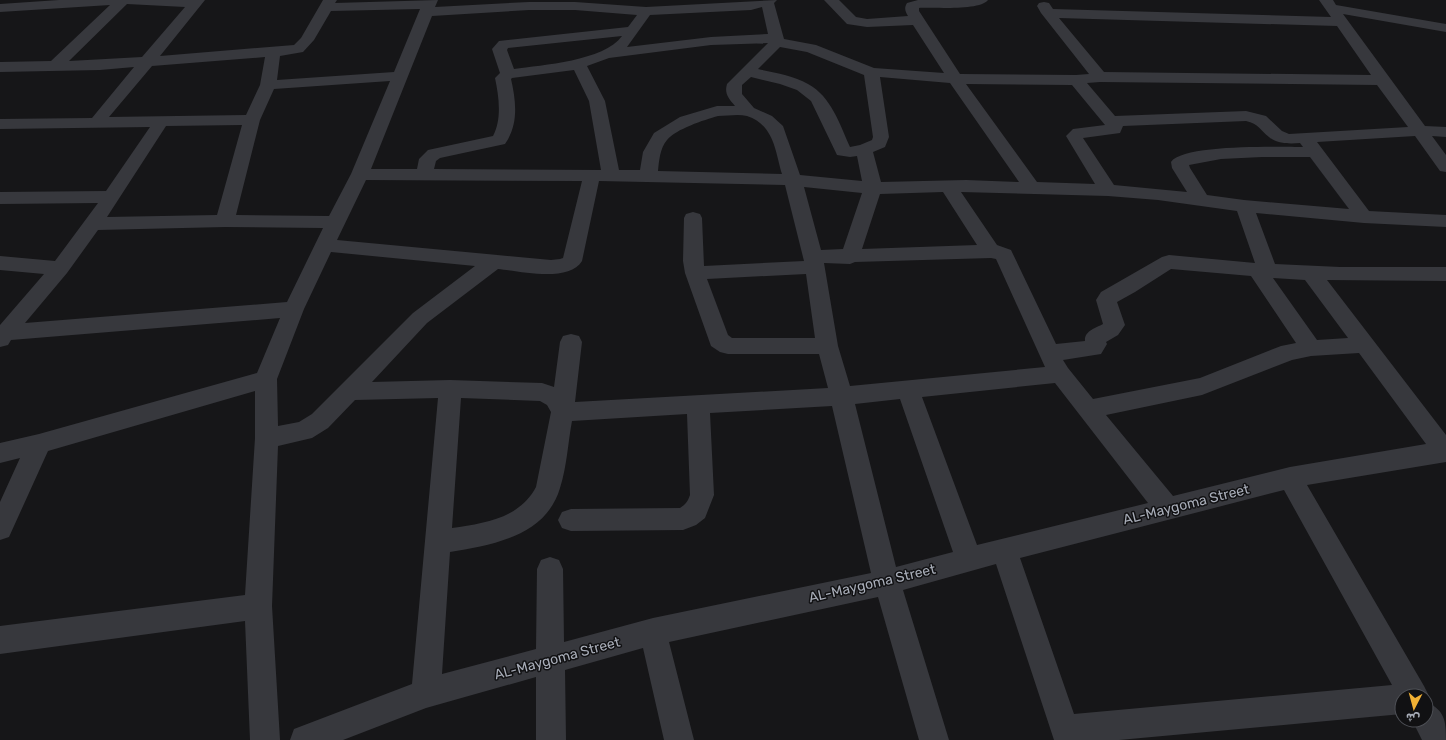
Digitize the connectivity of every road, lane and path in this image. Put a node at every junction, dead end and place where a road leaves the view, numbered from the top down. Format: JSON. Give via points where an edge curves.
{"nodes":[{"id":1,"x":123,"y":0,"type":"edge"},
{"id":2,"x":768,"y":0,"type":"edge"},
{"id":3,"x":831,"y":0,"type":"edge"},
{"id":4,"x":981,"y":0,"type":"edge"},
{"id":5,"x":1041,"y":0,"type":"edge"},
{"id":6,"x":197,"y":2,"type":"edge"},
{"id":7,"x":576,"y":3,"type":"edge"},
{"id":8,"x":750,"y":3,"type":"edge"},
{"id":9,"x":328,"y":4,"type":"edge"},
{"id":10,"x":1329,"y":4,"type":"edge"},
{"id":11,"x":428,"y":6,"type":"edge"},
{"id":12,"x":0,"y":8,"type":"edge"},
{"id":13,"x":646,"y":11,"type":"junction"},
{"id":14,"x":1048,"y":13,"type":"junction"},
{"id":15,"x":917,"y":20,"type":"junction"},
{"id":16,"x":1341,"y":22,"type":"junction"},
{"id":17,"x":1444,"y":30,"type":"edge"},
{"id":18,"x":631,"y":31,"type":"junction"},
{"id":19,"x":777,"y":40,"type":"junction"},
{"id":20,"x":273,"y":52,"type":"junction"},
{"id":21,"x":608,"y":54,"type":"junction"},
{"id":22,"x":146,"y":61,"type":"junction"},
{"id":23,"x":579,"y":64,"type":"junction"},
{"id":24,"x":56,"y":65,"type":"junction"},
{"id":25,"x":0,"y":67,"type":"edge"},
{"id":26,"x":749,"y":72,"type":"junction"},
{"id":27,"x":871,"y":72,"type":"junction"},
{"id":28,"x":508,"y":74,"type":"junction"},
{"id":29,"x":399,"y":76,"type":"junction"},
{"id":30,"x":1100,"y":77,"type":"junction"},
{"id":31,"x":955,"y":79,"type":"junction"},
{"id":32,"x":1076,"y":80,"type":"junction"},
{"id":33,"x":1382,"y":80,"type":"junction"},
{"id":34,"x":268,"y":85,"type":"junction"},
{"id":35,"x":748,"y":111,"type":"junction"},
{"id":36,"x":252,"y":120,"type":"junction"},
{"id":37,"x":1111,"y":121,"type":"junction"},
{"id":38,"x":161,"y":122,"type":"junction"},
{"id":39,"x":96,"y":123,"type":"junction"},
{"id":40,"x":0,"y":124,"type":"edge"},
{"id":41,"x":1420,"y":130,"type":"junction"},
{"id":42,"x":1446,"y":132,"type":"edge"},
{"id":43,"x":1305,"y":138,"type":"junction"},
{"id":44,"x":864,"y":150,"type":"junction"},
{"id":45,"x":1316,"y":152,"type":"junction"},
{"id":46,"x":1446,"y":167,"type":"edge"},
{"id":47,"x":360,"y":174,"type":"junction"},
{"id":48,"x":424,"y":174,"type":"junction"},
{"id":49,"x":592,"y":175,"type":"junction"},
{"id":50,"x":611,"y":175,"type":"junction"},
{"id":51,"x":648,"y":176,"type":"junction"},
{"id":52,"x":793,"y":180,"type":"junction"},
{"id":53,"x":949,"y":186,"type":"junction"},
{"id":54,"x":873,"y":188,"type":"junction"},
{"id":55,"x":1032,"y":188,"type":"junction"},
{"id":56,"x":1108,"y":190,"type":"junction"},
{"id":57,"x":112,"y":197,"type":"junction"},
{"id":58,"x":0,"y":198,"type":"edge"},
{"id":59,"x":1201,"y":200,"type":"junction"},
{"id":60,"x":1244,"y":206,"type":"junction"},
{"id":61,"x":1364,"y":217,"type":"junction"},
{"id":62,"x":693,"y":218,"type":"dead end"},
{"id":63,"x":226,"y":221,"type":"junction"},
{"id":64,"x":1446,"y":221,"type":"edge"},
{"id":65,"x":334,"y":222,"type":"junction"},
{"id":66,"x":93,"y":224,"type":"junction"},
{"id":67,"x":325,"y":245,"type":"junction"},
{"id":68,"x":991,"y":251,"type":"junction"},
{"id":69,"x":850,"y":257,"type":"junction"},
{"id":70,"x":494,"y":262,"type":"junction"},
{"id":71,"x":814,"y":262,"type":"junction"},
{"id":72,"x":0,"y":263,"type":"edge"},
{"id":73,"x":60,"y":268,"type":"junction"},
{"id":74,"x":1263,"y":271,"type":"junction"},
{"id":75,"x":696,"y":273,"type":"junction"},
{"id":76,"x":1311,"y":273,"type":"junction"},
{"id":77,"x":1446,"y":274,"type":"edge"},
{"id":78,"x":294,"y":309,"type":"junction"},
{"id":79,"x":2,"y":336,"type":"edge"},
{"id":80,"x":571,"y":342,"type":"dead end"},
{"id":81,"x":1365,"y":345,"type":"junction"},
{"id":82,"x":827,"y":346,"type":"junction"},
{"id":83,"x":1311,"y":348,"type":"junction"},
{"id":84,"x":1048,"y":353,"type":"junction"},
{"id":85,"x":1060,"y":374,"type":"junction"},
{"id":86,"x":266,"y":379,"type":"junction"},
{"id":87,"x":450,"y":389,"type":"junction"},
{"id":88,"x":908,"y":389,"type":"junction"},
{"id":89,"x":349,"y":391,"type":"junction"},
{"id":90,"x":841,"y":396,"type":"junction"},
{"id":91,"x":698,"y":404,"type":"junction"},
{"id":92,"x":1088,"y":409,"type":"junction"},
{"id":93,"x":562,"y":412,"type":"junction"},
{"id":94,"x":267,"y":438,"type":"junction"},
{"id":95,"x":39,"y":444,"type":"junction"},
{"id":96,"x":1445,"y":451,"type":"edge"},
{"id":97,"x":0,"y":453,"type":"edge"},
{"id":98,"x":1290,"y":478,"type":"junction"},
{"id":99,"x":1167,"y":508,"type":"junction"},
{"id":100,"x":571,"y":520,"type":"dead end"},
{"id":101,"x":0,"y":528,"type":"edge"},
{"id":102,"x":437,"y":542,"type":"junction"},
{"id":103,"x":1004,"y":550,"type":"junction"},
{"id":104,"x":969,"y":559,"type":"junction"},
{"id":105,"x":550,"y":569,"type":"dead end"},
{"id":106,"x":887,"y":582,"type":"junction"},
{"id":107,"x":258,"y":606,"type":"junction"},
{"id":108,"x":653,"y":632,"type":"junction"},
{"id":109,"x":0,"y":640,"type":"edge"},
{"id":110,"x":550,"y":659,"type":"junction"},
{"id":111,"x":1409,"y":688,"type":"edge"},
{"id":112,"x":426,"y":694,"type":"junction"},
{"id":113,"x":1394,"y":700,"type":"edge"},
{"id":114,"x":1432,"y":728,"type":"edge"},
{"id":115,"x":338,"y":734,"type":"edge"},
{"id":116,"x":1067,"y":735,"type":"edge"},
{"id":117,"x":265,"y":740,"type":"edge"},
{"id":118,"x":305,"y":740,"type":"edge"},
{"id":119,"x":551,"y":740,"type":"edge"},
{"id":120,"x":679,"y":740,"type":"edge"},
{"id":121,"x":934,"y":740,"type":"edge"},
{"id":122,"x":1439,"y":740,"type":"edge"}],
"edges":[{"from":1,"to":6,"type":"street"},
{"from":1,"to":12,"type":"street"},
{"from":1,"to":24,"type":"street"},
{"from":2,"to":8,"type":"street"},
{"from":2,"to":19,"type":"street"},
{"from":3,"to":15,"type":"street","via":[[852,20],[873,23]]},
{"from":4,"to":15,"type":"street","via":[[912,6]]},
{"from":5,"to":14,"type":"street"},
{"from":6,"to":22,"type":"street"},
{"from":7,"to":11,"type":"street","via":[[529,6]]},
{"from":7,"to":13,"type":"street"},
{"from":8,"to":13,"type":"street"},
{"from":9,"to":11,"type":"street"},
{"from":9,"to":20,"type":"street","via":[[307,40],[298,48]]},
{"from":10,"to":16,"type":"street"},
{"from":10,"to":17,"type":"street"},
{"from":11,"to":29,"type":"street"},
{"from":13,"to":18,"type":"street"},
{"from":14,"to":16,"type":"street"},
{"from":14,"to":30,"type":"street"},
{"from":15,"to":31,"type":"street"},
{"from":16,"to":33,"type":"street"},
{"from":18,"to":21,"type":"street","via":[[625,42]]},
{"from":18,"to":28,"type":"street","via":[[504,44],[499,49]]},
{"from":19,"to":21,"type":"street","via":[[712,41]]},
{"from":19,"to":26,"type":"street"},
{"from":19,"to":27,"type":"street","via":[[811,48]]},
{"from":20,"to":22,"type":"street"},
{"from":20,"to":34,"type":"street"},
{"from":21,"to":23,"type":"street"},
{"from":22,"to":24,"type":"street"},
{"from":22,"to":39,"type":"street"},
{"from":23,"to":28,"type":"street"},
{"from":23,"to":50,"type":"street","via":[[597,101]]},
{"from":24,"to":25,"type":"street"},
{"from":26,"to":35,"type":"street","via":[[733,90],[734,95]]},
{"from":26,"to":44,"type":"street","via":[[803,87],[817,98],[843,151]]},
{"from":27,"to":31,"type":"street"},
{"from":27,"to":44,"type":"street","via":[[881,137],[879,143]]},
{"from":28,"to":48,"type":"street","via":[[503,78],[508,101],[504,133],[499,140],[434,154],[428,159]]},
{"from":29,"to":34,"type":"street"},
{"from":29,"to":47,"type":"street"},
{"from":30,"to":32,"type":"street"},
{"from":30,"to":33,"type":"street"},
{"from":31,"to":32,"type":"street"},
{"from":31,"to":55,"type":"street"},
{"from":32,"to":37,"type":"street"},
{"from":33,"to":41,"type":"street"},
{"from":34,"to":36,"type":"street"},
{"from":35,"to":51,"type":"street","via":[[717,111],[686,121],[660,137],[652,152]]},
{"from":35,"to":52,"type":"street","via":[[766,119],[777,130]]},
{"from":36,"to":38,"type":"street"},
{"from":36,"to":63,"type":"street"},
{"from":37,"to":43,"type":"street","via":[[1246,116],[1260,119],[1276,135],[1288,139]]},
{"from":37,"to":56,"type":"street","via":[[1114,129],[1079,133],[1074,136]]},
{"from":38,"to":39,"type":"street"},
{"from":38,"to":57,"type":"street"},
{"from":39,"to":40,"type":"street"},
{"from":41,"to":42,"type":"street"},
{"from":41,"to":43,"type":"street"},
{"from":41,"to":46,"type":"street"},
{"from":43,"to":45,"type":"street"},
{"from":44,"to":54,"type":"street"},
{"from":45,"to":59,"type":"street","via":[[1215,155],[1184,159],[1180,162],[1181,168]]},
{"from":45,"to":61,"type":"street"},
{"from":47,"to":48,"type":"street"},
{"from":47,"to":65,"type":"street"},
{"from":48,"to":49,"type":"street"},
{"from":49,"to":50,"type":"street"},
{"from":49,"to":70,"type":"street","via":[[572,261],[565,266],[551,267]]},
{"from":50,"to":51,"type":"street"},
{"from":51,"to":52,"type":"street"},
{"from":52,"to":54,"type":"street"},
{"from":52,"to":71,"type":"street"},
{"from":53,"to":54,"type":"street"},
{"from":53,"to":55,"type":"street"},
{"from":53,"to":68,"type":"street"},
{"from":54,"to":69,"type":"street"},
{"from":55,"to":56,"type":"street"},
{"from":56,"to":59,"type":"street"},
{"from":57,"to":58,"type":"street"},
{"from":57,"to":66,"type":"street"},
{"from":59,"to":60,"type":"street"},
{"from":60,"to":61,"type":"street"},
{"from":60,"to":74,"type":"street"},
{"from":61,"to":64,"type":"street"},
{"from":62,"to":75,"type":"street","via":[[693,261]]},
{"from":63,"to":65,"type":"street"},
{"from":63,"to":66,"type":"street"},
{"from":65,"to":67,"type":"street"},
{"from":66,"to":73,"type":"street"},
{"from":67,"to":70,"type":"street"},
{"from":67,"to":78,"type":"street"},
{"from":68,"to":69,"type":"street"},
{"from":68,"to":84,"type":"street","via":[[1004,255]]},
{"from":69,"to":71,"type":"street"},
{"from":70,"to":89,"type":"street","via":[[420,318]]},
{"from":71,"to":75,"type":"street"},
{"from":71,"to":82,"type":"street"},
{"from":72,"to":73,"type":"street"},
{"from":73,"to":79,"type":"street"},
{"from":74,"to":76,"type":"street"},
{"from":74,"to":83,"type":"street"},
{"from":74,"to":84,"type":"street","via":[[1169,262],[1106,300],[1114,325],[1111,330],[1096,338],[1093,348]]},
{"from":75,"to":82,"type":"street","via":[[719,340],[728,346]]},
{"from":76,"to":77,"type":"street"},
{"from":76,"to":81,"type":"street"},
{"from":78,"to":79,"type":"street"},
{"from":78,"to":86,"type":"street"},
{"from":80,"to":93,"type":"street"},
{"from":81,"to":83,"type":"street"},
{"from":81,"to":96,"type":"street"},
{"from":82,"to":90,"type":"street"},
{"from":83,"to":92,"type":"street","via":[[1289,352],[1202,386]]},
{"from":84,"to":85,"type":"street"},
{"from":85,"to":88,"type":"street"},
{"from":85,"to":92,"type":"street"},
{"from":86,"to":94,"type":"street"},
{"from":86,"to":95,"type":"street"},
{"from":87,"to":89,"type":"street"},
{"from":87,"to":93,"type":"street","via":[[542,392],[553,396]]},
{"from":87,"to":102,"type":"street"},
{"from":88,"to":90,"type":"street"},
{"from":88,"to":104,"type":"street"},
{"from":89,"to":94,"type":"street","via":[[320,422],[304,431]]},
{"from":90,"to":91,"type":"street"},
{"from":90,"to":106,"type":"street"},
{"from":91,"to":93,"type":"street"},
{"from":91,"to":100,"type":"street","via":[[702,495],[700,506],[694,513],[683,519]]},
{"from":92,"to":99,"type":"street"},
{"from":93,"to":102,"type":"street","via":[[548,488],[544,500],[533,512],[515,525],[486,534]]},
{"from":94,"to":107,"type":"street"},
{"from":95,"to":97,"type":"street"},
{"from":95,"to":101,"type":"street"},
{"from":96,"to":98,"type":"street","name":"AL-Maygoma Street"},
{"from":98,"to":99,"type":"street","name":"AL-Maygoma Street"},
{"from":98,"to":111,"type":"street"},
{"from":99,"to":103,"type":"street","name":"AL-Maygoma Street"},
{"from":102,"to":112,"type":"street"},
{"from":103,"to":104,"type":"street","name":"AL-Maygoma Street"},
{"from":103,"to":116,"type":"street"},
{"from":104,"to":106,"type":"street","name":"AL-Maygoma Street"},
{"from":105,"to":110,"type":"street"},
{"from":106,"to":108,"type":"street","name":"AL-Maygoma Street"},
{"from":106,"to":121,"type":"street"},
{"from":107,"to":109,"type":"street"},
{"from":107,"to":117,"type":"street"},
{"from":108,"to":110,"type":"street","name":"AL-Maygoma Street"},
{"from":108,"to":120,"type":"street"},
{"from":110,"to":112,"type":"street","name":"AL-Maygoma Street"},
{"from":110,"to":119,"type":"street"},
{"from":112,"to":115,"type":"street","name":"AL-Maygoma Street"},
{"from":113,"to":116,"type":"street"},
{"from":114,"to":122,"type":"street"},
{"from":115,"to":118,"type":"street","name":"AL-Maygoma Street"}]}
